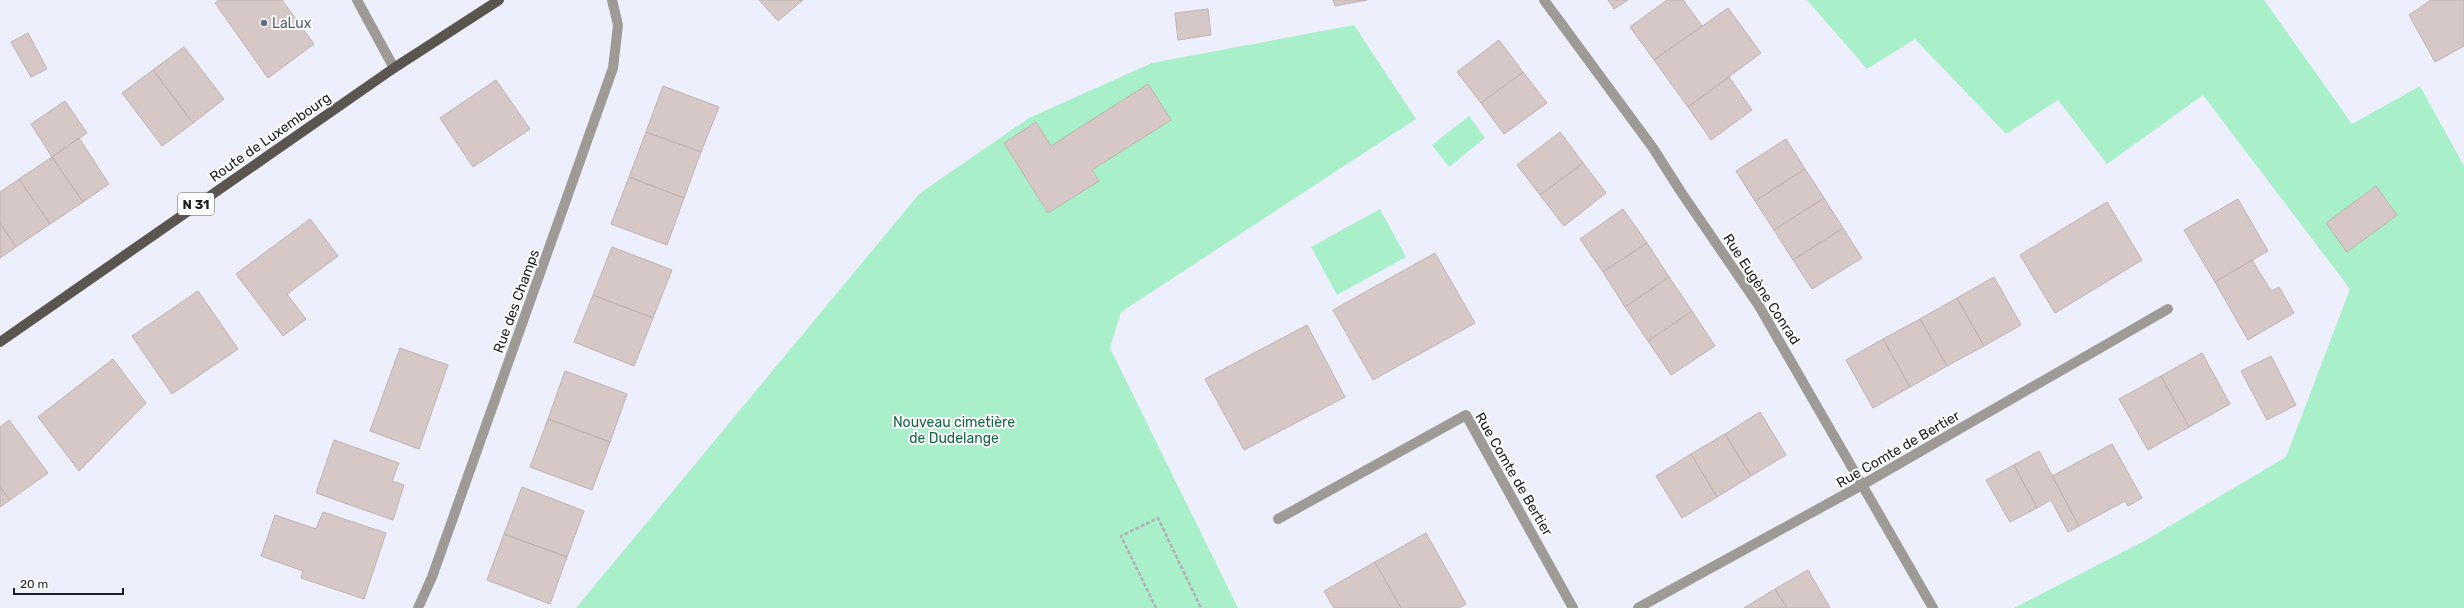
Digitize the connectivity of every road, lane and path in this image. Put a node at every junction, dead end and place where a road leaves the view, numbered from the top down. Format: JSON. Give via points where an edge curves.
{"nodes":[{"id":1,"x":357,"y":0,"type":"edge"},
{"id":2,"x":500,"y":0,"type":"edge"},
{"id":3,"x":612,"y":0,"type":"edge"},
{"id":4,"x":1544,"y":0,"type":"edge"},
{"id":5,"x":394,"y":68,"type":"junction"},
{"id":6,"x":2168,"y":309,"type":"dead end"},
{"id":7,"x":0,"y":342,"type":"edge"},
{"id":8,"x":1862,"y":486,"type":"junction"},
{"id":9,"x":1278,"y":519,"type":"dead end"},
{"id":10,"x":418,"y":608,"type":"edge"},
{"id":11,"x":1156,"y":608,"type":"edge"},
{"id":12,"x":1201,"y":608,"type":"edge"},
{"id":13,"x":1573,"y":608,"type":"edge"},
{"id":14,"x":1638,"y":608,"type":"edge"},
{"id":15,"x":1933,"y":608,"type":"edge"}],
"edges":[{"from":1,"to":5,"type":"street"},
{"from":2,"to":5,"type":"main road","name":"Route de Luxembourg","number":"N 31"},
{"from":3,"to":10,"type":"street","name":"Rue des Champs","via":[[618,25],[613,68],[432,577]]},
{"from":4,"to":8,"type":"street","name":"Rue Eugène Conrad","via":[[1653,148],[1759,306]]},
{"from":5,"to":7,"type":"main road","name":"Route de Luxembourg","number":"N 31"},
{"from":6,"to":8,"type":"street","name":"Rue Comte de Bertier"},
{"from":8,"to":14,"type":"street","name":"Rue Comte de Bertier"},
{"from":8,"to":15,"type":"street","name":"Rue Eugène Conrad"},
{"from":9,"to":13,"type":"street","name":"Rue Comte de Bertier","via":[[1466,414]]},
{"from":11,"to":12,"type":"path","via":[[1121,536],[1158,518]]}]}
